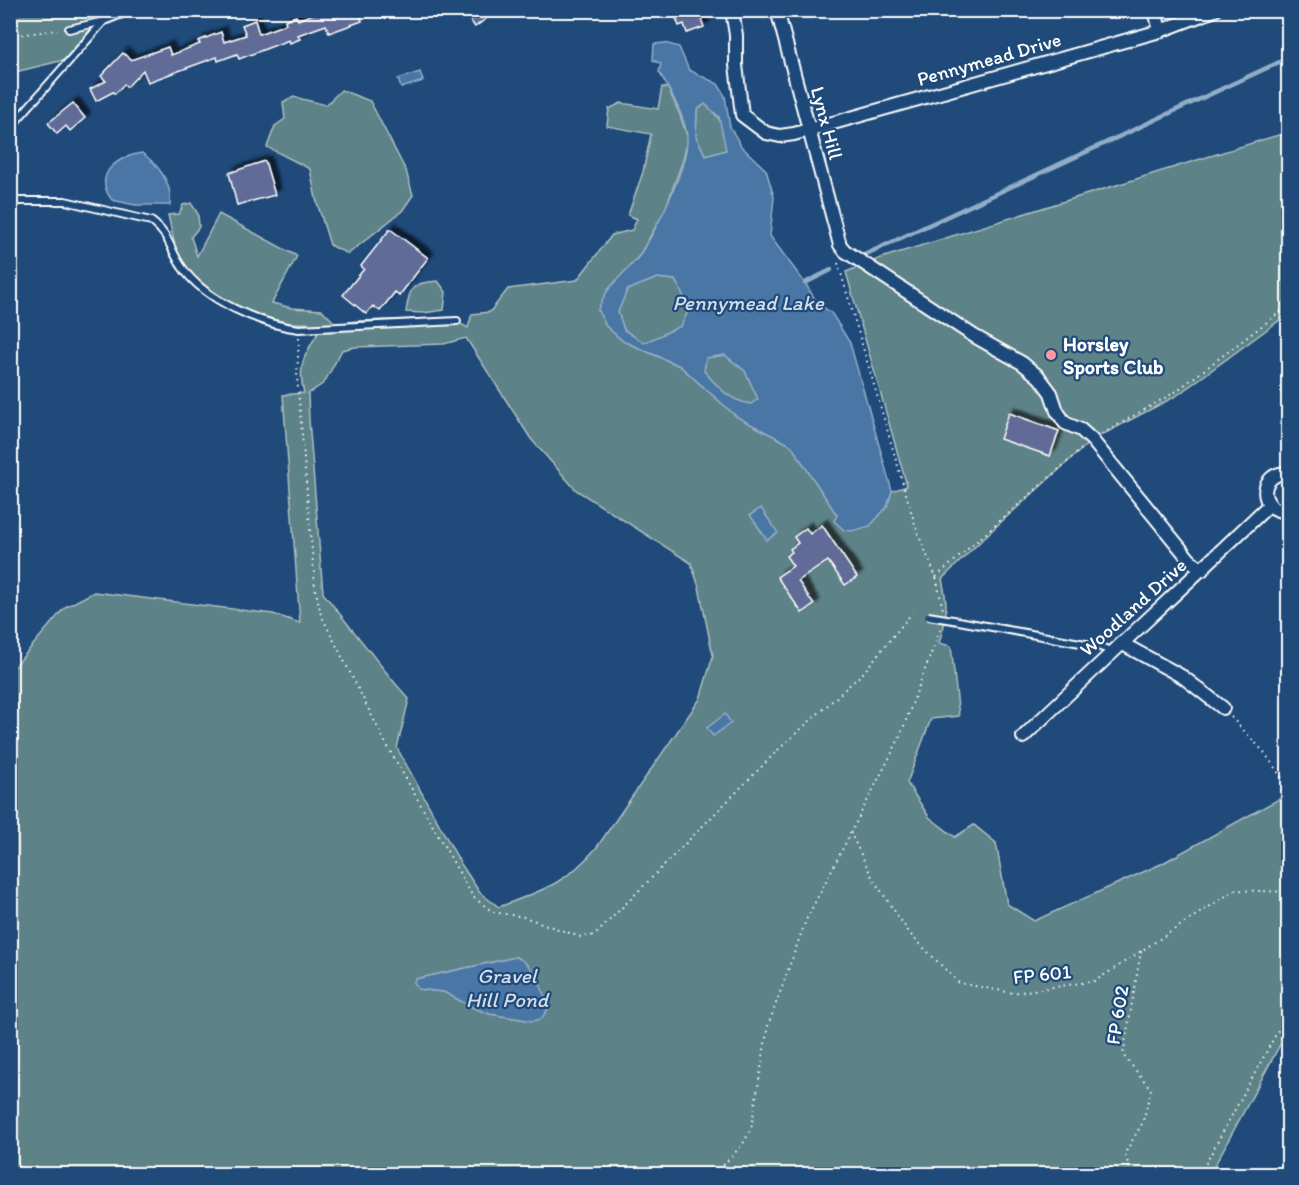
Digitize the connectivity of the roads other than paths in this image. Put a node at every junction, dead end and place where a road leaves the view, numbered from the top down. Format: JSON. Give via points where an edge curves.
{"nodes":[{"id":1,"x":132,"y":10,"type":"edge"},
{"id":2,"x":732,"y":10,"type":"edge"},
{"id":3,"x":777,"y":10,"type":"edge"},
{"id":4,"x":1155,"y":10,"type":"edge"},
{"id":5,"x":1215,"y":10,"type":"edge"},
{"id":6,"x":104,"y":21,"type":"junction"},
{"id":7,"x":69,"y":29,"type":"road end"},
{"id":8,"x":1160,"y":31,"type":"junction"},
{"id":9,"x":10,"y":128,"type":"edge"},
{"id":10,"x":808,"y":130,"type":"junction"},
{"id":11,"x":10,"y":201,"type":"edge"},
{"id":12,"x":457,"y":321,"type":"dead end"},
{"id":13,"x":1288,"y":473,"type":"edge"},
{"id":14,"x":1269,"y":505,"type":"junction"},
{"id":15,"x":1288,"y":512,"type":"edge"},
{"id":16,"x":1202,"y":570,"type":"junction"},
{"id":17,"x":928,"y":616,"type":"dead end"},
{"id":18,"x":1116,"y":647,"type":"junction"},
{"id":19,"x":1223,"y":708,"type":"road end"},
{"id":20,"x":1023,"y":737,"type":"dead end"}],
"edges":[{"from":1,"to":6,"type":"lane"},
{"from":2,"to":10,"type":"street","name":"Pennymead Drive","via":[[742,115],[754,126],[780,136]]},
{"from":3,"to":10,"type":"street","name":"Lynx Hill"},
{"from":4,"to":8,"type":"street"},
{"from":5,"to":8,"type":"street","name":"Pennymead Drive"},
{"from":6,"to":7,"type":"lane"},
{"from":6,"to":9,"type":"lane"},
{"from":8,"to":10,"type":"street","name":"Pennymead Drive"},
{"from":10,"to":16,"type":"street","name":"Lynx Hill","via":[[840,245],[845,251],[1039,376],[1065,423],[1092,440]]},
{"from":11,"to":12,"type":"lane","via":[[65,201],[151,221],[162,229],[180,265],[201,288],[246,314],[284,327]]},
{"from":13,"to":14,"type":"street","via":[[1271,477],[1265,496]]},
{"from":14,"to":15,"type":"street"},
{"from":14,"to":16,"type":"street","name":"Woodland Drive"},
{"from":16,"to":18,"type":"street","name":"Woodland Drive"},
{"from":17,"to":18,"type":"lane","bridge":true},
{"from":18,"to":19,"type":"street","via":[[1182,676]]},
{"from":18,"to":20,"type":"street","name":"Woodland Drive"}]}
